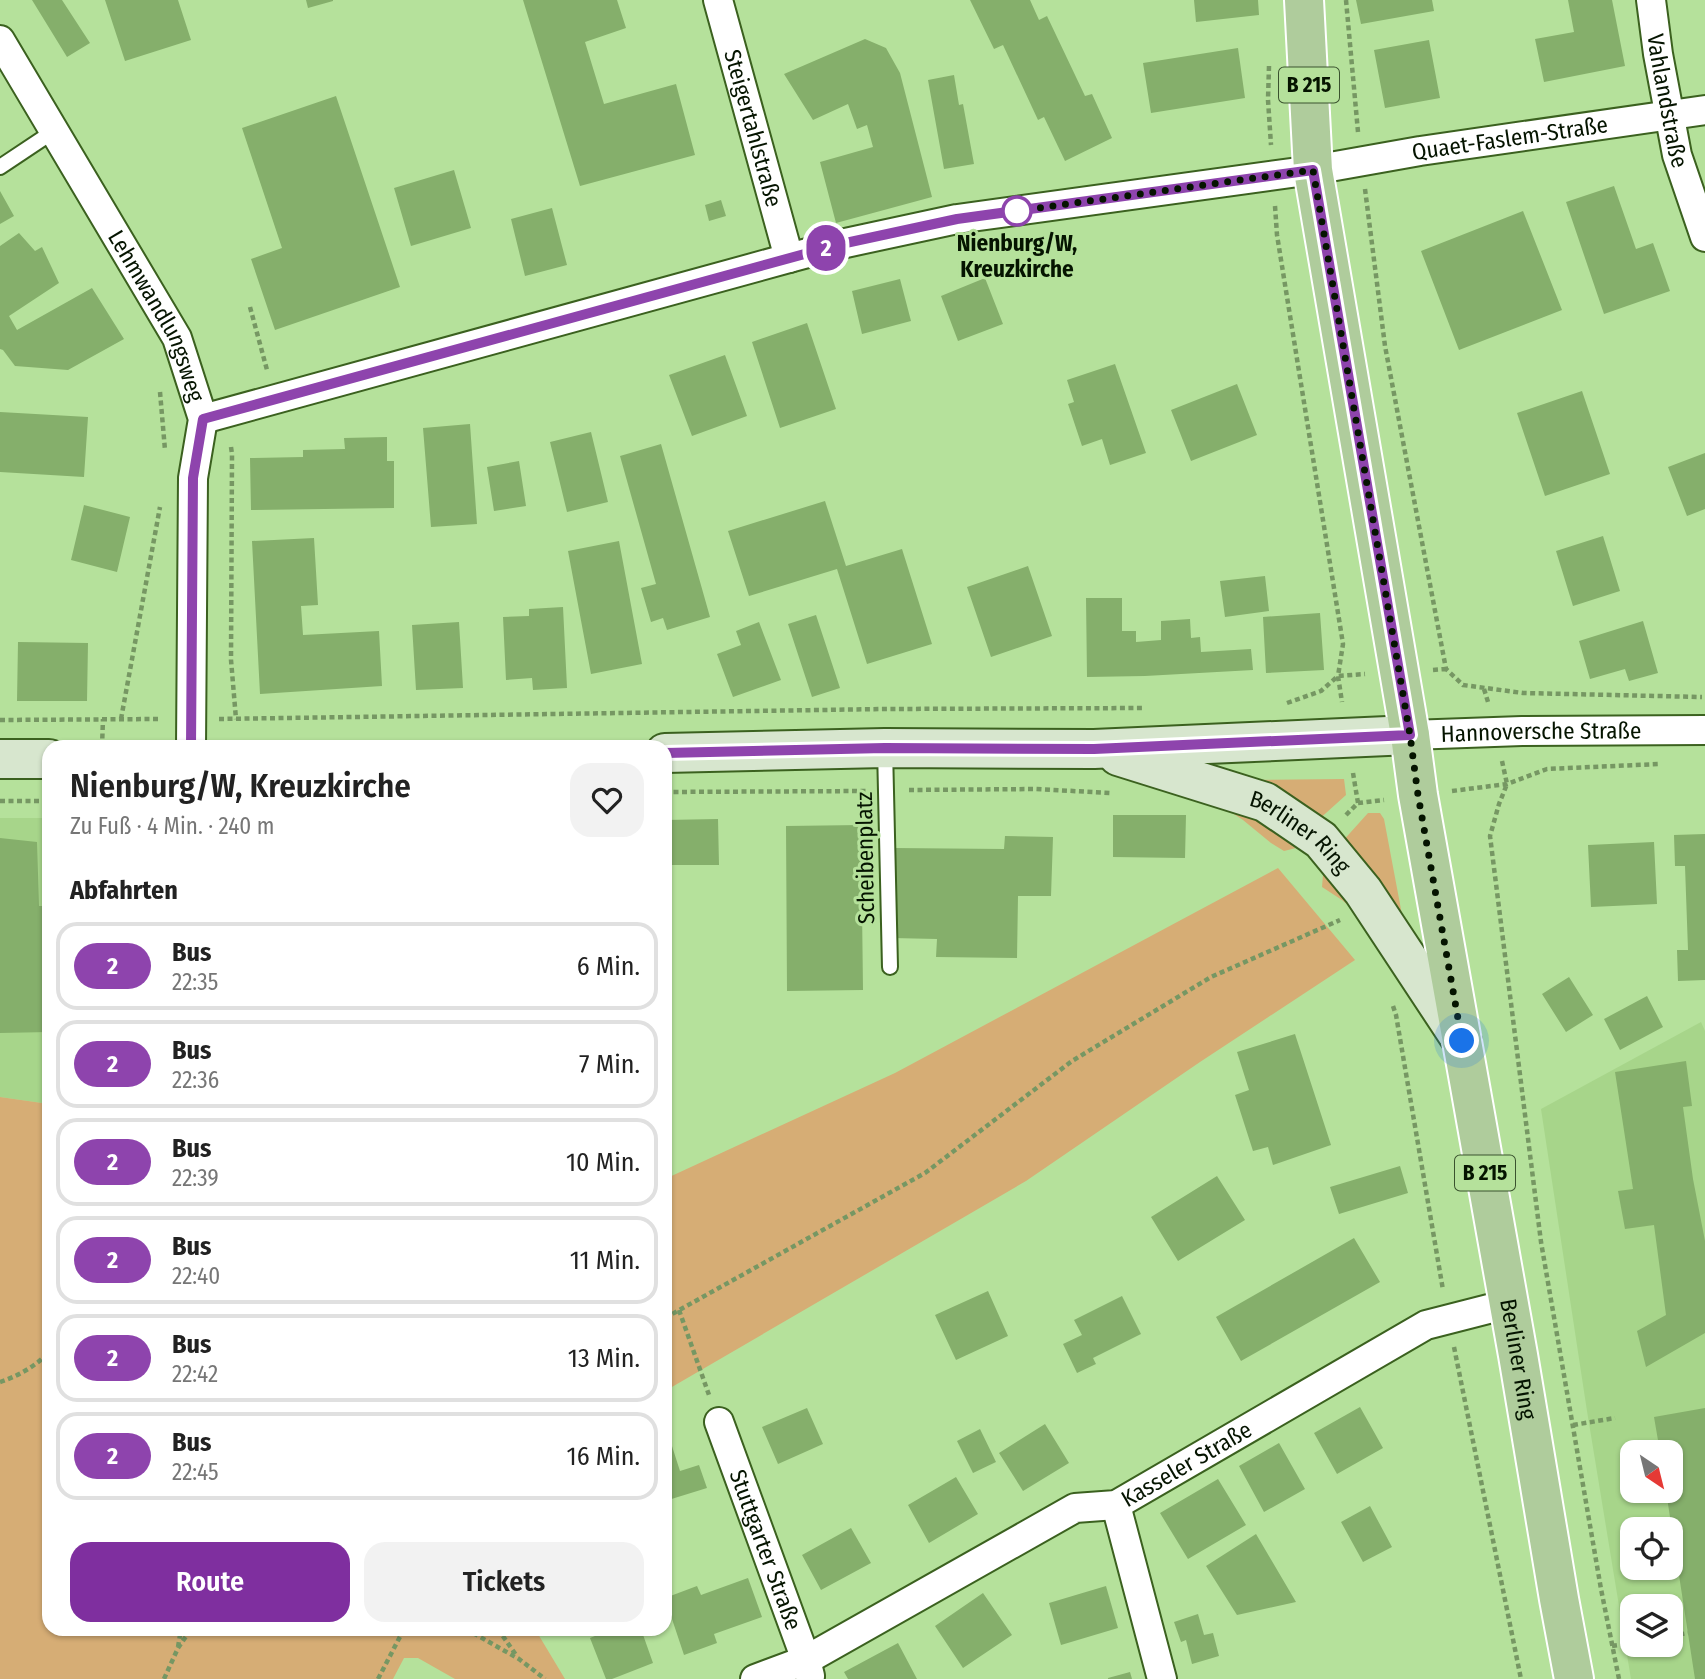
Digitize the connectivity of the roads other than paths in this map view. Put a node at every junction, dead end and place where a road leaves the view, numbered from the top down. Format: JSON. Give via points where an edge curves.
{"nodes":[{"id":1,"x":718,"y":0,"type":"edge"},
{"id":2,"x":1304,"y":0,"type":"edge"},
{"id":3,"x":1651,"y":0,"type":"edge"},
{"id":4,"x":0,"y":40,"type":"edge"},
{"id":5,"x":1705,"y":110,"type":"edge"},
{"id":6,"x":1669,"y":116,"type":"junction"},
{"id":7,"x":54,"y":131,"type":"junction"},
{"id":8,"x":0,"y":167,"type":"edge"},
{"id":9,"x":1313,"y":170,"type":"junction"},
{"id":10,"x":1705,"y":237,"type":"edge"},
{"id":11,"x":789,"y":258,"type":"junction"},
{"id":12,"x":213,"y":416,"type":"junction"},
{"id":13,"x":1705,"y":730,"type":"edge"},
{"id":14,"x":1410,"y":735,"type":"junction"},
{"id":15,"x":191,"y":740,"type":"edge"},
{"id":16,"x":885,"y":748,"type":"junction"},
{"id":17,"x":1094,"y":749,"type":"junction"},
{"id":18,"x":672,"y":754,"type":"edge"},
{"id":19,"x":42,"y":758,"type":"edge"},
{"id":20,"x":0,"y":759,"type":"edge"},
{"id":21,"x":890,"y":967,"type":"dead end"},
{"id":22,"x":1462,"y":1041,"type":"junction"},
{"id":23,"x":1508,"y":1304,"type":"junction"},
{"id":24,"x":719,"y":1422,"type":"road end"},
{"id":25,"x":1116,"y":1505,"type":"junction"},
{"id":26,"x":808,"y":1670,"type":"edge"},
{"id":27,"x":755,"y":1679,"type":"edge"},
{"id":28,"x":1162,"y":1679,"type":"edge"},
{"id":29,"x":1574,"y":1679,"type":"edge"}],
"edges":[{"from":1,"to":11,"type":"street","name":"Steigertahlstraße"},
{"from":2,"to":9,"type":"main road","name":"Berliner Ring","number":"B 215"},
{"from":3,"to":6,"type":"street","name":"Vahlandstraße"},
{"from":4,"to":7,"type":"street","name":"Lehmwandlungsweg"},
{"from":5,"to":6,"type":"street","name":"Quaet-Faslem-Straße"},
{"from":6,"to":9,"type":"street","name":"Quaet-Faslem-Straße"},
{"from":6,"to":10,"type":"street","name":"Vahlandstraße"},
{"from":7,"to":8,"type":"lane"},
{"from":7,"to":12,"type":"street","name":"Lehmwandlungsweg","via":[[177,338]]},
{"from":9,"to":11,"type":"street","name":"Quaet-Faslem-Straße","via":[[957,219]]},
{"from":9,"to":14,"type":"main road","name":"Berliner Ring","number":"B 215"},
{"from":11,"to":12,"type":"street","name":"Quaet-Faslem-Straße"},
{"from":12,"to":15,"type":"street","name":"Lehmwandlungsweg","via":[[193,478]]},
{"from":13,"to":14,"type":"street","name":"Hannoversche Straße"},
{"from":14,"to":17,"type":"street","name":"Hannoversche Straße"},
{"from":14,"to":22,"type":"main road","name":"Berliner Ring","number":"B 215"},
{"from":16,"to":17,"type":"street","name":"Hannoversche Straße"},
{"from":16,"to":18,"type":"street","name":"Hannoversche Straße"},
{"from":16,"to":21,"type":"lane","name":"Scheibenplatz"},
{"from":17,"to":22,"type":"street","name":"Berliner Ring","via":[[1265,802],[1321,839],[1363,891]]},
{"from":19,"to":20,"type":"street"},
{"from":22,"to":23,"type":"main road","name":"Berliner Ring","number":"B 215"},
{"from":23,"to":25,"type":"street","name":"Kasseler Straße","via":[[1426,1325]]},
{"from":23,"to":29,"type":"main road","name":"Berliner Ring","number":"B 215"},
{"from":24,"to":26,"type":"street","name":"Stuttgarter Straße"},
{"from":25,"to":26,"type":"street","name":"Kasseler Straße","via":[[1075,1508]]},
{"from":25,"to":28,"type":"street"},
{"from":26,"to":27,"type":"street","name":"Kasseler Straße"}]}
